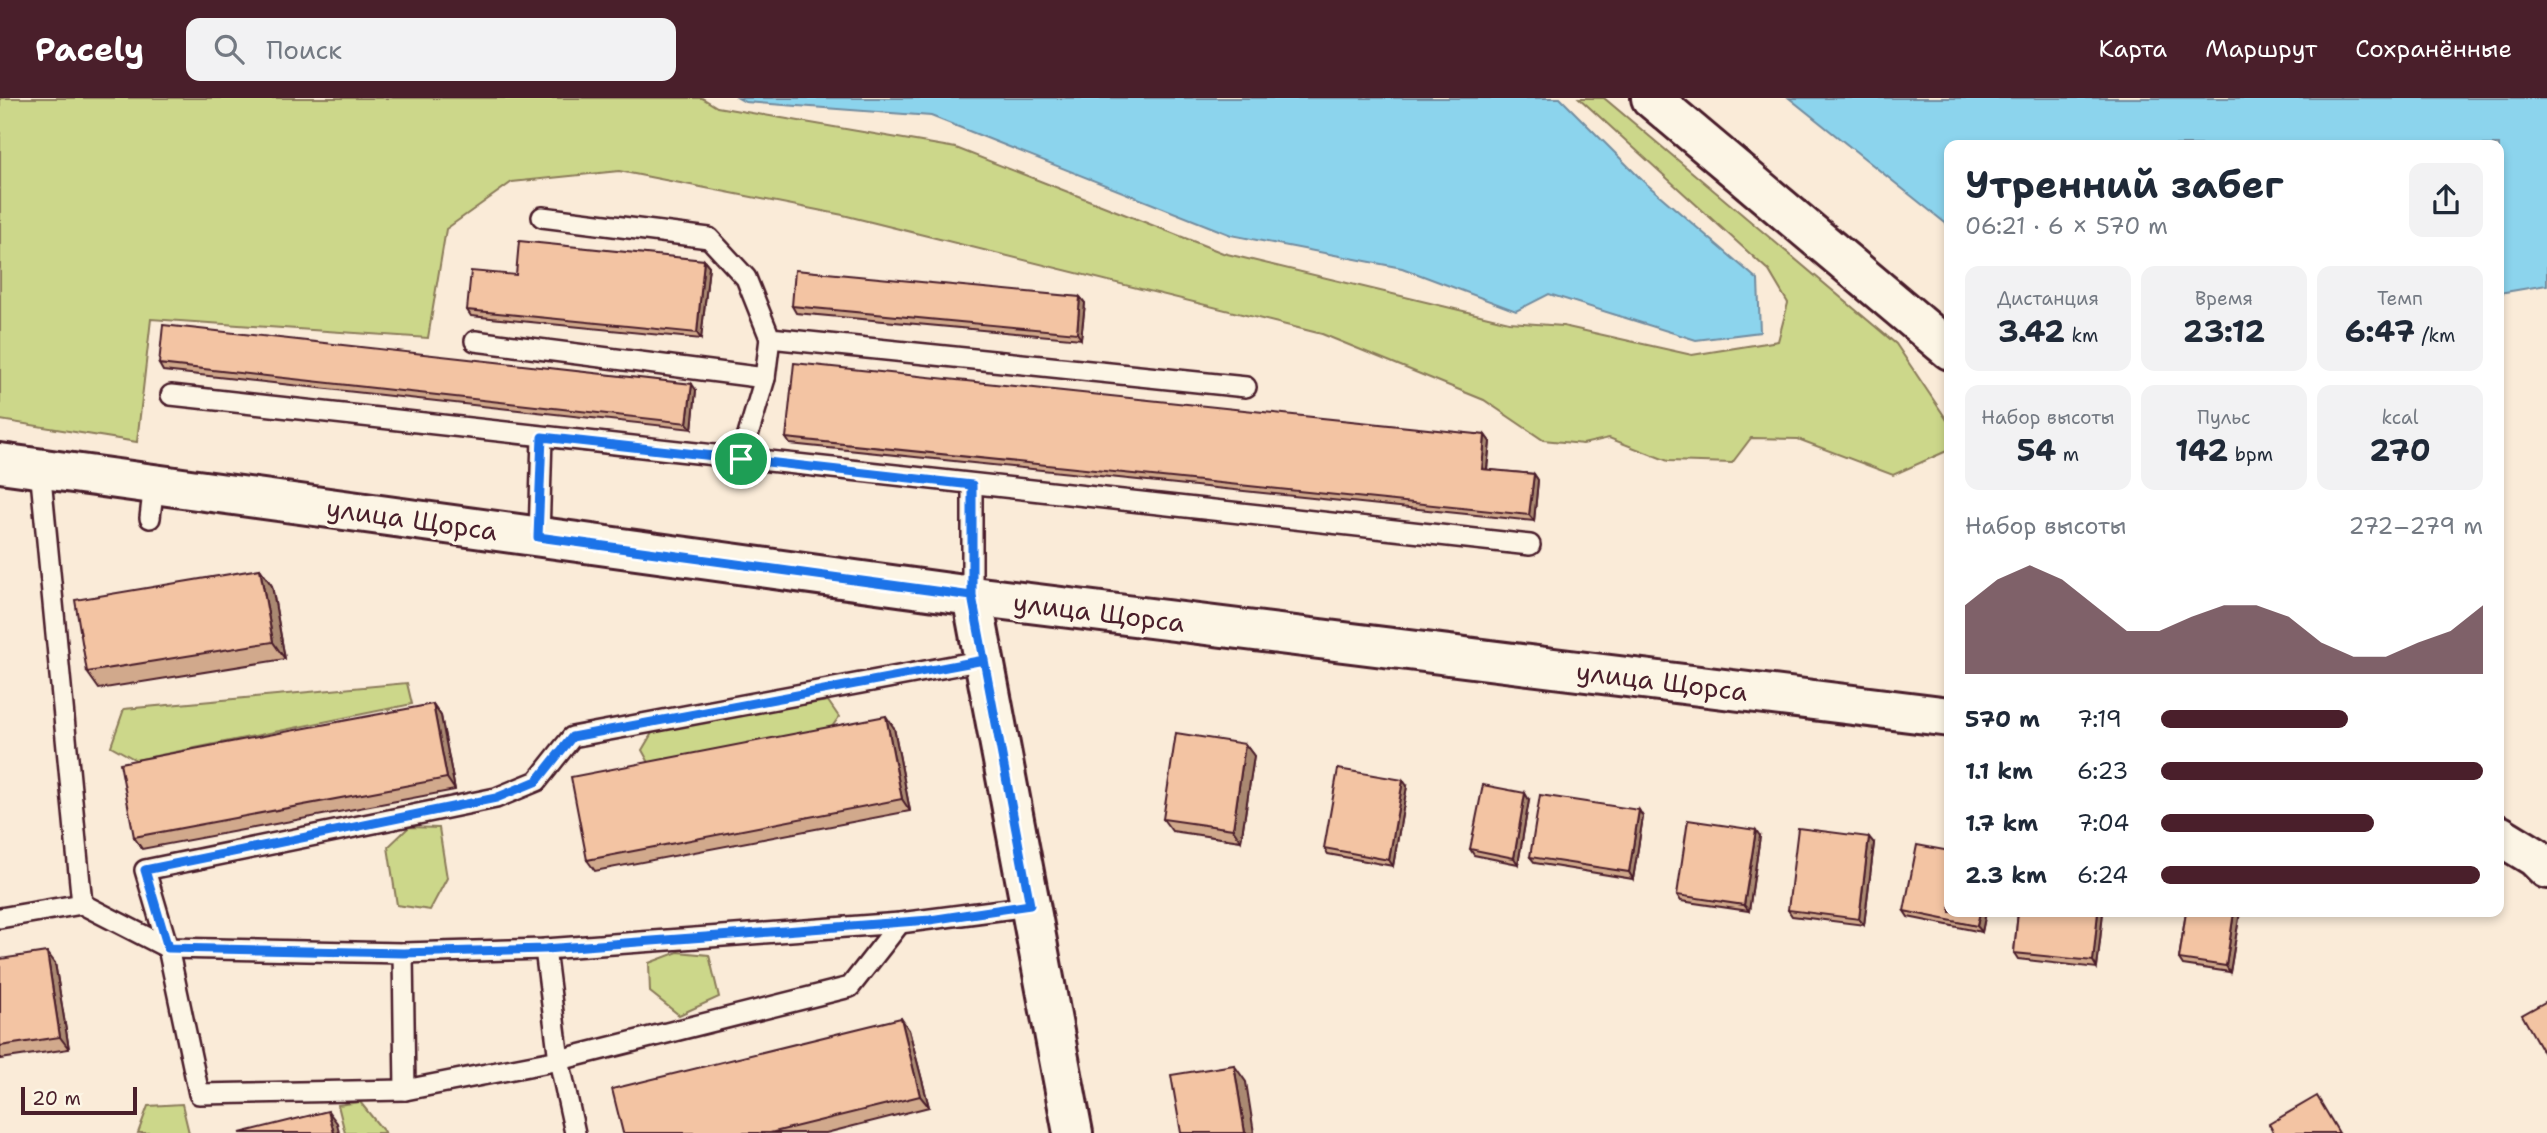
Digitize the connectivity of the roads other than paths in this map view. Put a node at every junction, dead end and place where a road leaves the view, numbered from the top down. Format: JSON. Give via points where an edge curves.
{"nodes":[{"id":1,"x":1651,"y":98,"type":"edge"},
{"id":2,"x":542,"y":216,"type":"dead end"},
{"id":3,"x":770,"y":338,"type":"junction"},
{"id":4,"x":475,"y":341,"type":"dead end"},
{"id":5,"x":1944,"y":345,"type":"edge"},
{"id":6,"x":765,"y":379,"type":"junction"},
{"id":7,"x":1246,"y":387,"type":"dead end"},
{"id":8,"x":171,"y":395,"type":"dead end"},
{"id":9,"x":542,"y":437,"type":"junction"},
{"id":10,"x":741,"y":459,"type":"junction"},
{"id":11,"x":0,"y":463,"type":"edge"},
{"id":12,"x":40,"y":468,"type":"junction"},
{"id":13,"x":972,"y":485,"type":"junction"},
{"id":14,"x":538,"y":537,"type":"junction"},
{"id":15,"x":1530,"y":545,"type":"dead end"},
{"id":16,"x":972,"y":596,"type":"junction"},
{"id":17,"x":984,"y":660,"type":"junction"},
{"id":18,"x":1944,"y":716,"type":"edge"},
{"id":19,"x":2504,"y":838,"type":"edge"},
{"id":20,"x":2547,"y":869,"type":"edge"},
{"id":21,"x":82,"y":904,"type":"junction"},
{"id":22,"x":1030,"y":905,"type":"junction"},
{"id":23,"x":0,"y":918,"type":"edge"},
{"id":24,"x":900,"y":923,"type":"junction"},
{"id":25,"x":168,"y":948,"type":"junction"},
{"id":26,"x":545,"y":949,"type":"junction"},
{"id":27,"x":403,"y":953,"type":"junction"},
{"id":28,"x":559,"y":1060,"type":"junction"},
{"id":29,"x":405,"y":1090,"type":"junction"},
{"id":30,"x":575,"y":1133,"type":"edge"},
{"id":31,"x":1073,"y":1133,"type":"edge"}],
"edges":[{"from":1,"to":5,"type":"street"},
{"from":2,"to":3,"type":"lane","via":[[709,238],[747,278]]},
{"from":3,"to":6,"type":"lane"},
{"from":3,"to":7,"type":"lane"},
{"from":4,"to":6,"type":"lane"},
{"from":6,"to":10,"type":"lane"},
{"from":8,"to":9,"type":"lane"},
{"from":9,"to":10,"type":"lane"},
{"from":9,"to":14,"type":"lane"},
{"from":10,"to":13,"type":"lane"},
{"from":11,"to":12,"type":"street","name":"улица Щорса"},
{"from":12,"to":14,"type":"street","name":"улица Щорса","via":[[152,501]]},
{"from":12,"to":21,"type":"lane"},
{"from":13,"to":15,"type":"lane"},
{"from":13,"to":16,"type":"lane"},
{"from":14,"to":16,"type":"street","name":"улица Щорса"},
{"from":16,"to":17,"type":"street"},
{"from":16,"to":18,"type":"street","name":"улица Щорса"},
{"from":17,"to":22,"type":"street"},
{"from":17,"to":25,"type":"lane","via":[[572,737],[537,781],[496,798],[145,870]]},
{"from":19,"to":20,"type":"street"},
{"from":21,"to":23,"type":"lane"},
{"from":21,"to":25,"type":"lane"},
{"from":22,"to":24,"type":"lane"},
{"from":22,"to":31,"type":"street"},
{"from":24,"to":26,"type":"lane"},
{"from":24,"to":28,"type":"lane","via":[[850,987]]},
{"from":25,"to":27,"type":"lane"},
{"from":25,"to":29,"type":"lane","via":[[199,1094]]},
{"from":26,"to":27,"type":"lane"},
{"from":26,"to":28,"type":"lane"},
{"from":27,"to":29,"type":"lane"},
{"from":28,"to":29,"type":"lane"},
{"from":28,"to":30,"type":"lane"}]}
